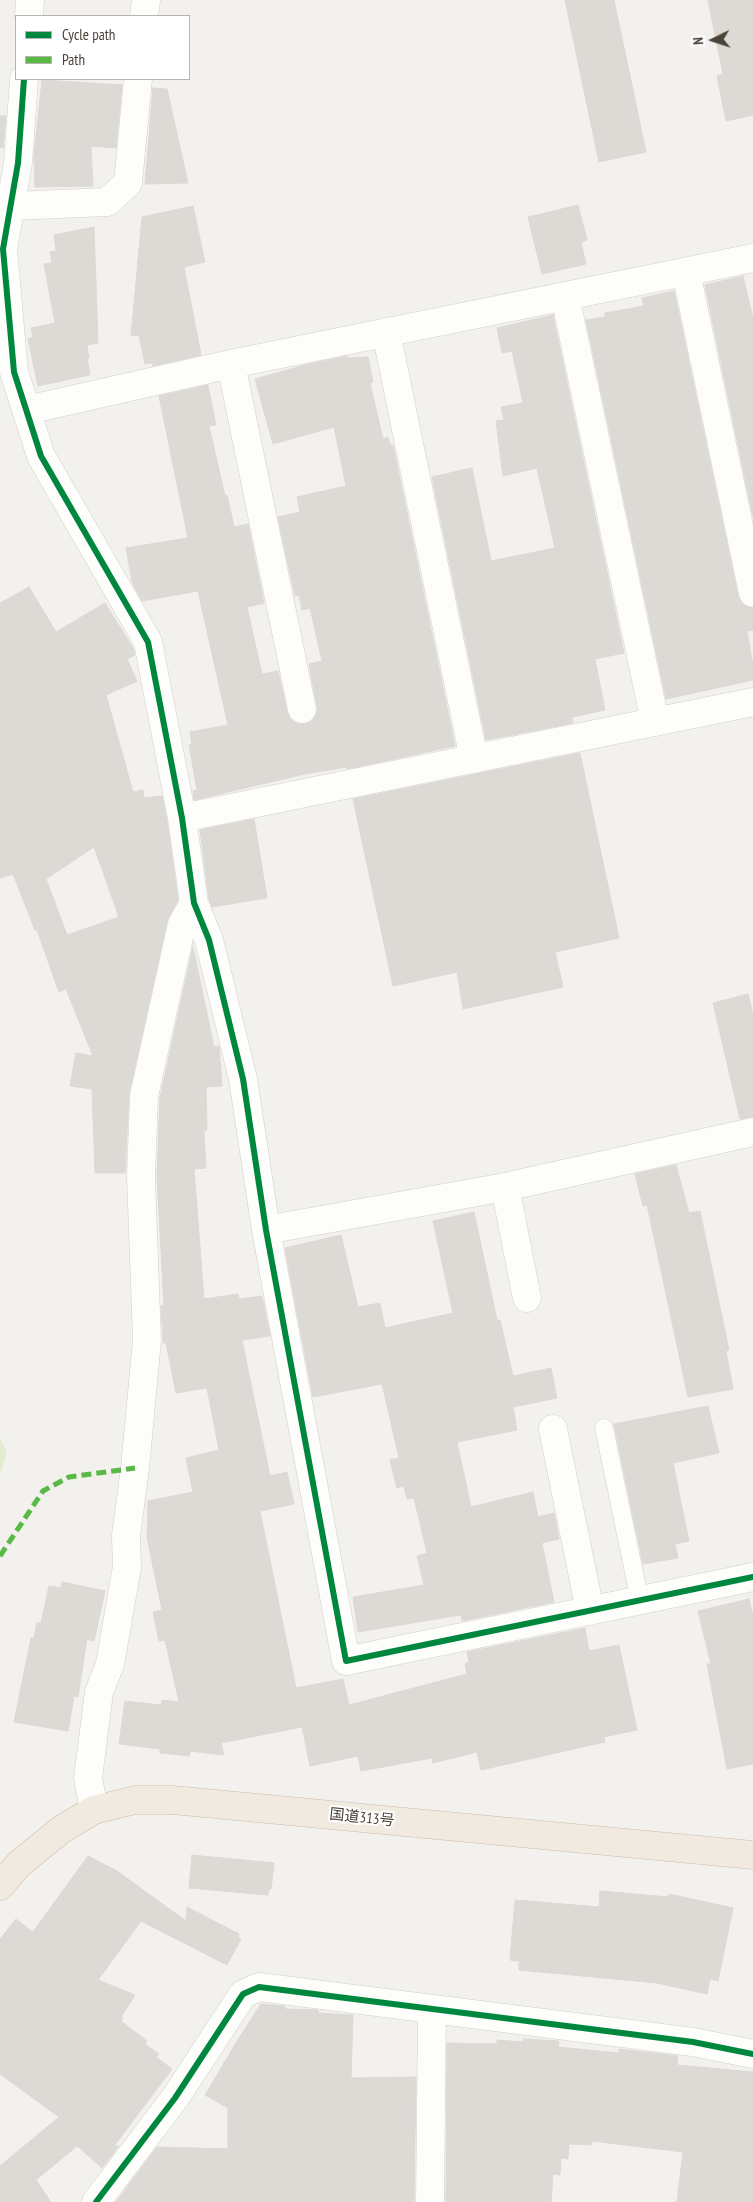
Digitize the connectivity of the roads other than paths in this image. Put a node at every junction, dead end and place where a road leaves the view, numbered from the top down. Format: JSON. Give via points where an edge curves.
{"nodes":[{"id":1,"x":30,"y":0,"type":"edge"},
{"id":2,"x":146,"y":0,"type":"edge"},
{"id":3,"x":29,"y":15,"type":"edge"},
{"id":4,"x":144,"y":15,"type":"edge"},
{"id":5,"x":24,"y":80,"type":"edge"},
{"id":6,"x":138,"y":80,"type":"edge"},
{"id":7,"x":12,"y":206,"type":"junction"},
{"id":8,"x":753,"y":258,"type":"edge"},
{"id":9,"x":686,"y":272,"type":"junction"},
{"id":10,"x":565,"y":296,"type":"junction"},
{"id":11,"x":386,"y":332,"type":"junction"},
{"id":12,"x":231,"y":364,"type":"junction"},
{"id":13,"x":27,"y":410,"type":"junction"},
{"id":14,"x":753,"y":593,"type":"edge"},
{"id":15,"x":753,"y":702,"type":"edge"},
{"id":16,"x":302,"y":709,"type":"dead end"},
{"id":17,"x":655,"y":722,"type":"junction"},
{"id":18,"x":474,"y":759,"type":"junction"},
{"id":19,"x":182,"y":818,"type":"junction"},
{"id":20,"x":194,"y":903,"type":"junction"},
{"id":21,"x":753,"y":1132,"type":"edge"},
{"id":22,"x":505,"y":1186,"type":"junction"},
{"id":23,"x":266,"y":1230,"type":"junction"},
{"id":24,"x":527,"y":1298,"type":"dead end"},
{"id":25,"x":604,"y":1428,"type":"dead end"},
{"id":26,"x":553,"y":1429,"type":"dead end"},
{"id":27,"x":753,"y":1577,"type":"edge"},
{"id":28,"x":640,"y":1601,"type":"junction"},
{"id":29,"x":590,"y":1611,"type":"junction"},
{"id":30,"x":94,"y":1810,"type":"junction"},
{"id":31,"x":753,"y":1855,"type":"edge"},
{"id":32,"x":0,"y":1886,"type":"edge"},
{"id":33,"x":432,"y":2008,"type":"junction"},
{"id":34,"x":753,"y":2054,"type":"edge"},
{"id":35,"x":96,"y":2202,"type":"edge"},
{"id":36,"x":430,"y":2202,"type":"edge"}],
"edges":[{"from":1,"to":3,"type":"street"},
{"from":2,"to":4,"type":"street"},
{"from":5,"to":7,"type":"street"},
{"from":6,"to":7,"type":"street","via":[[128,183],[107,202]]},
{"from":7,"to":13,"type":"street","via":[[3,249],[14,372]]},
{"from":8,"to":9,"type":"street"},
{"from":9,"to":10,"type":"street"},
{"from":9,"to":14,"type":"street"},
{"from":10,"to":11,"type":"street"},
{"from":10,"to":17,"type":"street"},
{"from":11,"to":12,"type":"street"},
{"from":11,"to":18,"type":"street"},
{"from":12,"to":13,"type":"street"},
{"from":12,"to":16,"type":"street"},
{"from":13,"to":19,"type":"street","via":[[40,456],[148,642]]},
{"from":15,"to":17,"type":"street"},
{"from":17,"to":18,"type":"street"},
{"from":18,"to":19,"type":"street"},
{"from":19,"to":20,"type":"street"},
{"from":20,"to":23,"type":"street","via":[[209,940],[242,1079]]},
{"from":20,"to":30,"type":"street","via":[[182,924],[144,1096],[142,1176],[147,1340],[126,1536],[127,1567],[110,1664],[99,1692],[88,1778]]},
{"from":21,"to":22,"type":"street"},
{"from":22,"to":23,"type":"street"},
{"from":22,"to":24,"type":"street"},
{"from":23,"to":29,"type":"street","via":[[346,1661]]},
{"from":25,"to":28,"type":"lane"},
{"from":26,"to":29,"type":"street"},
{"from":27,"to":28,"type":"street"},
{"from":28,"to":29,"type":"street"},
{"from":30,"to":31,"type":"highway","name":"国道313号","via":[[134,1800],[172,1800]]},
{"from":30,"to":32,"type":"highway","name":"国道313号","via":[[62,1829],[19,1864]]},
{"from":33,"to":34,"type":"street","via":[[693,2042]]},
{"from":33,"to":35,"type":"street","via":[[260,1987],[244,1994],[175,2098]]},
{"from":33,"to":36,"type":"street"}]}
